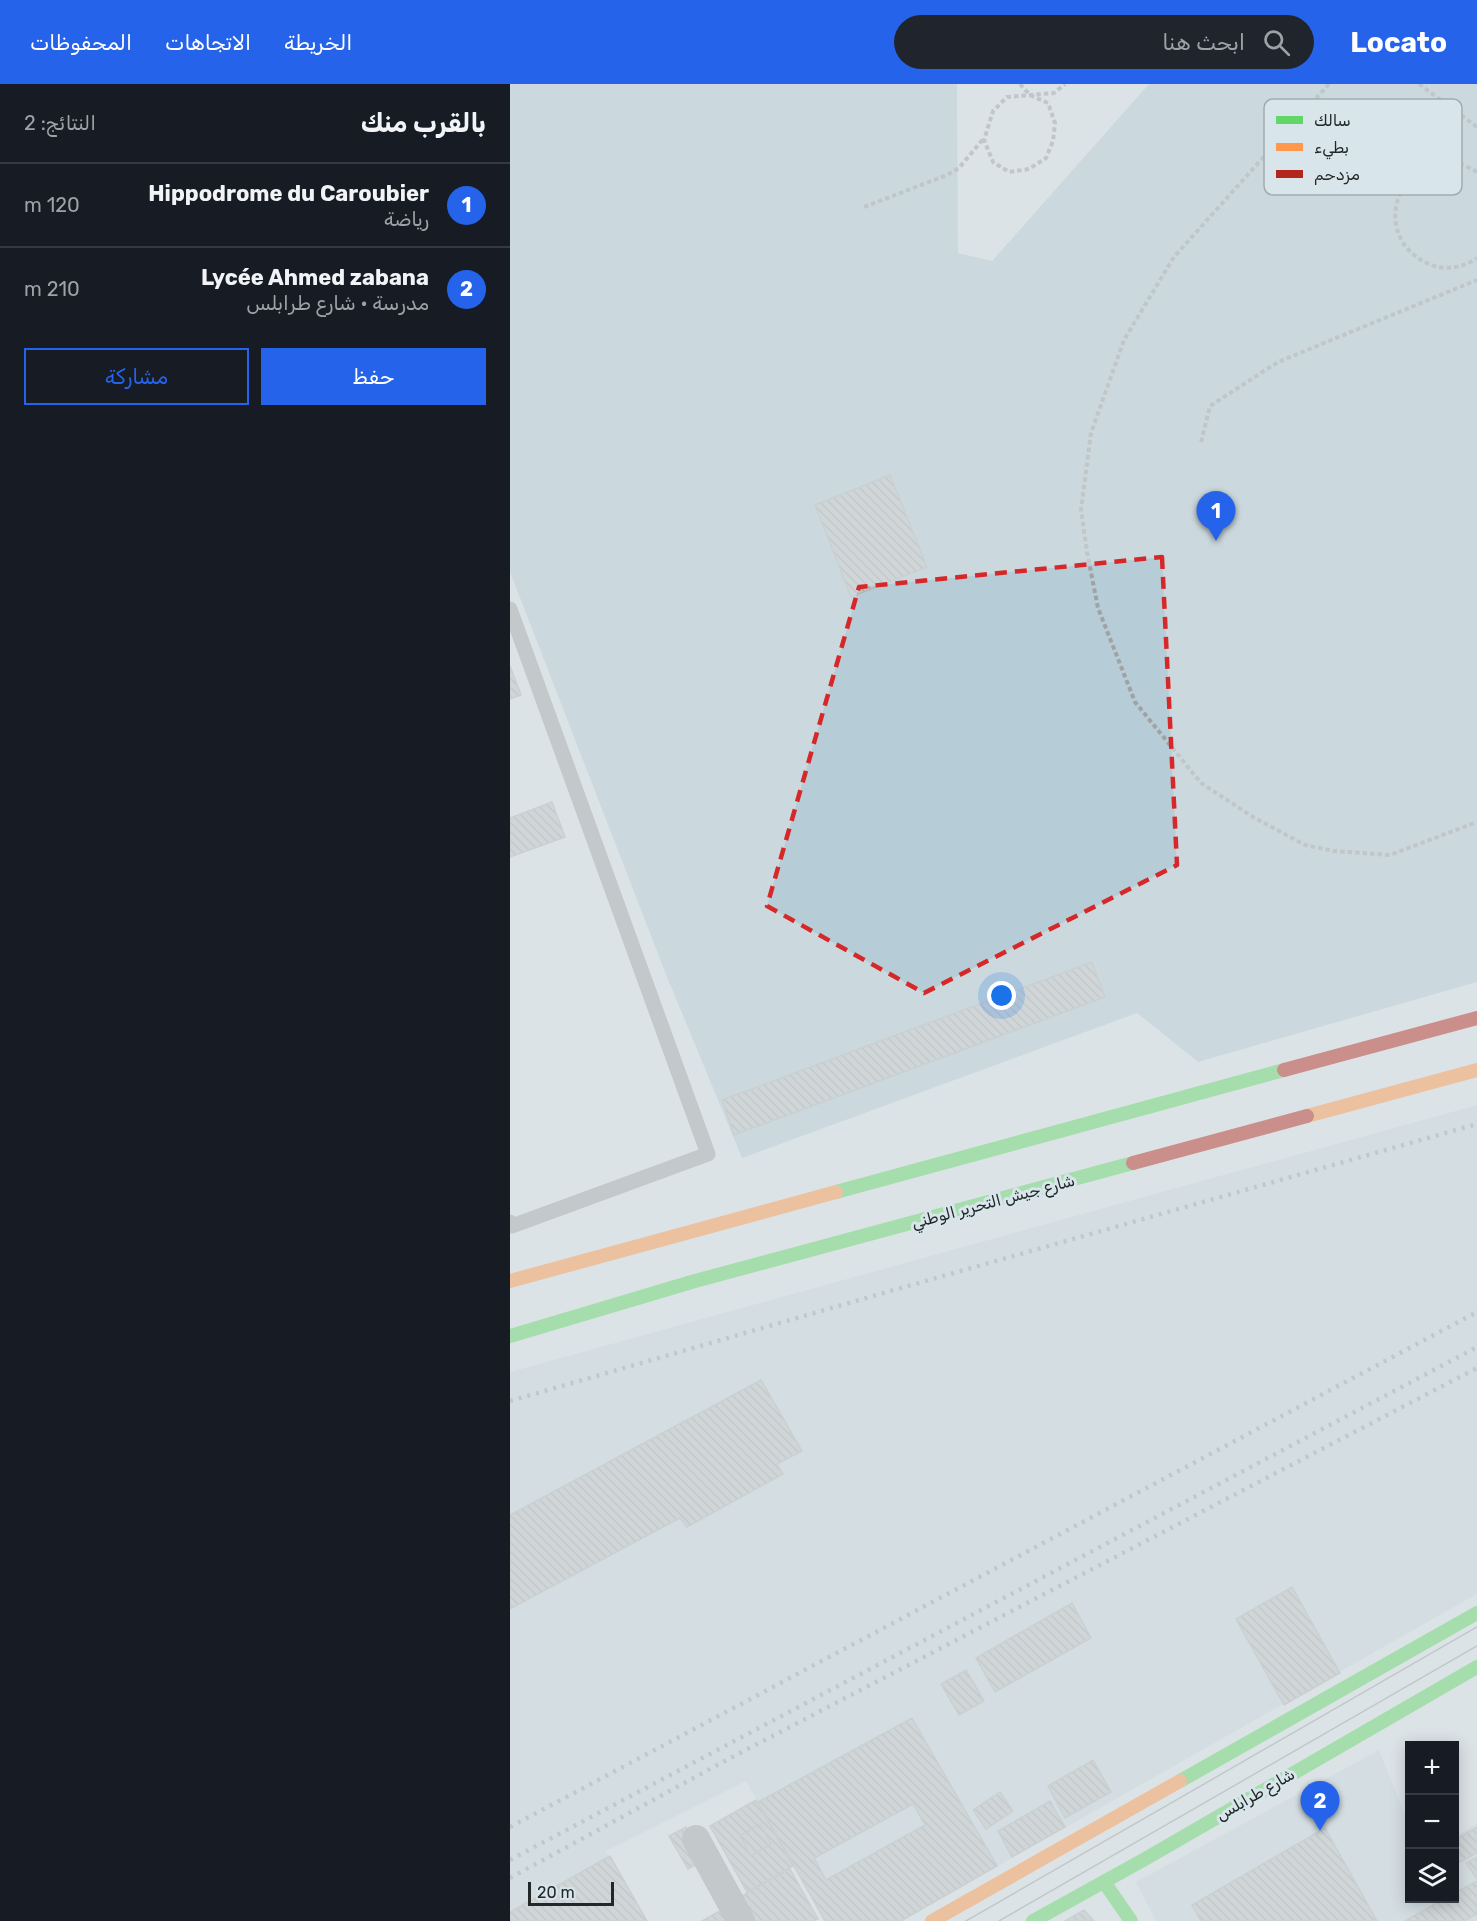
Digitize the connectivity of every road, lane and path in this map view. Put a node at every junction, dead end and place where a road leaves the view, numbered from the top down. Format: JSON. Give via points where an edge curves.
{"nodes":[{"id":1,"x":1020,"y":84,"type":"edge"},
{"id":2,"x":1065,"y":84,"type":"edge"},
{"id":3,"x":1329,"y":84,"type":"edge"},
{"id":4,"x":1419,"y":84,"type":"edge"},
{"id":5,"x":1030,"y":95,"type":"junction"},
{"id":6,"x":1316,"y":99,"type":"edge"},
{"id":7,"x":1439,"y":99,"type":"edge"},
{"id":8,"x":1462,"y":116,"type":"edge"},
{"id":9,"x":1477,"y":127,"type":"edge"},
{"id":10,"x":986,"y":135,"type":"junction"},
{"id":11,"x":1264,"y":157,"type":"edge"},
{"id":12,"x":1462,"y":165,"type":"edge"},
{"id":13,"x":1477,"y":172,"type":"edge"},
{"id":14,"x":1399,"y":195,"type":"edge"},
{"id":15,"x":864,"y":207,"type":"dead end"},
{"id":16,"x":1477,"y":258,"type":"edge"},
{"id":17,"x":1477,"y":280,"type":"edge"},
{"id":18,"x":1201,"y":442,"type":"dead end"},
{"id":19,"x":510,"y":609,"type":"edge"},
{"id":20,"x":1477,"y":822,"type":"edge"},
{"id":21,"x":1477,"y":1018,"type":"edge"},
{"id":22,"x":1477,"y":1070,"type":"edge"},
{"id":23,"x":510,"y":1222,"type":"edge"},
{"id":24,"x":510,"y":1281,"type":"edge"},
{"id":25,"x":510,"y":1336,"type":"edge"},
{"id":26,"x":1477,"y":1613,"type":"edge"},
{"id":27,"x":1477,"y":1668,"type":"edge"},
{"id":28,"x":696,"y":1839,"type":"dead end"},
{"id":29,"x":1104,"y":1882,"type":"junction"},
{"id":30,"x":741,"y":1921,"type":"edge"},
{"id":31,"x":932,"y":1921,"type":"edge"},
{"id":32,"x":1033,"y":1921,"type":"edge"},
{"id":33,"x":1131,"y":1921,"type":"edge"}],
"edges":[{"from":1,"to":5,"type":"path"},
{"from":2,"to":5,"type":"path","via":[[1054,93]]},
{"from":3,"to":6,"type":"path"},
{"from":4,"to":7,"type":"path"},
{"from":5,"to":10,"type":"path","via":[[1007,97],[993,111]]},
{"from":5,"to":10,"type":"path","via":[[1048,102],[1055,123],[1046,158],[1029,169],[1009,172],[993,162],[984,140]]},
{"from":8,"to":9,"type":"path"},
{"from":10,"to":15,"type":"path","via":[[959,168]]},
{"from":11,"to":20,"type":"path","via":[[1174,257],[1124,340],[1091,433],[1081,510],[1098,608],[1135,702],[1201,783],[1252,817],[1305,845],[1390,855]]},
{"from":12,"to":13,"type":"path"},
{"from":14,"to":16,"type":"path","via":[[1395,224],[1402,243],[1416,258],[1435,267],[1456,268]]},
{"from":17,"to":18,"type":"path","via":[[1278,362],[1210,406]]},
{"from":19,"to":23,"type":"lane","via":[[708,1154],[512,1226]]},
{"from":21,"to":24,"type":"main road"},
{"from":22,"to":25,"type":"main road","name":"شارع جيش التحرير الوطني","via":[[695,1281]]},
{"from":26,"to":31,"type":"main road"},
{"from":27,"to":29,"type":"main road","name":"شارع طرابلس"},
{"from":28,"to":30,"type":"street"},
{"from":29,"to":32,"type":"main road","name":"شارع طرابلس"},
{"from":29,"to":33,"type":"main road"}]}
